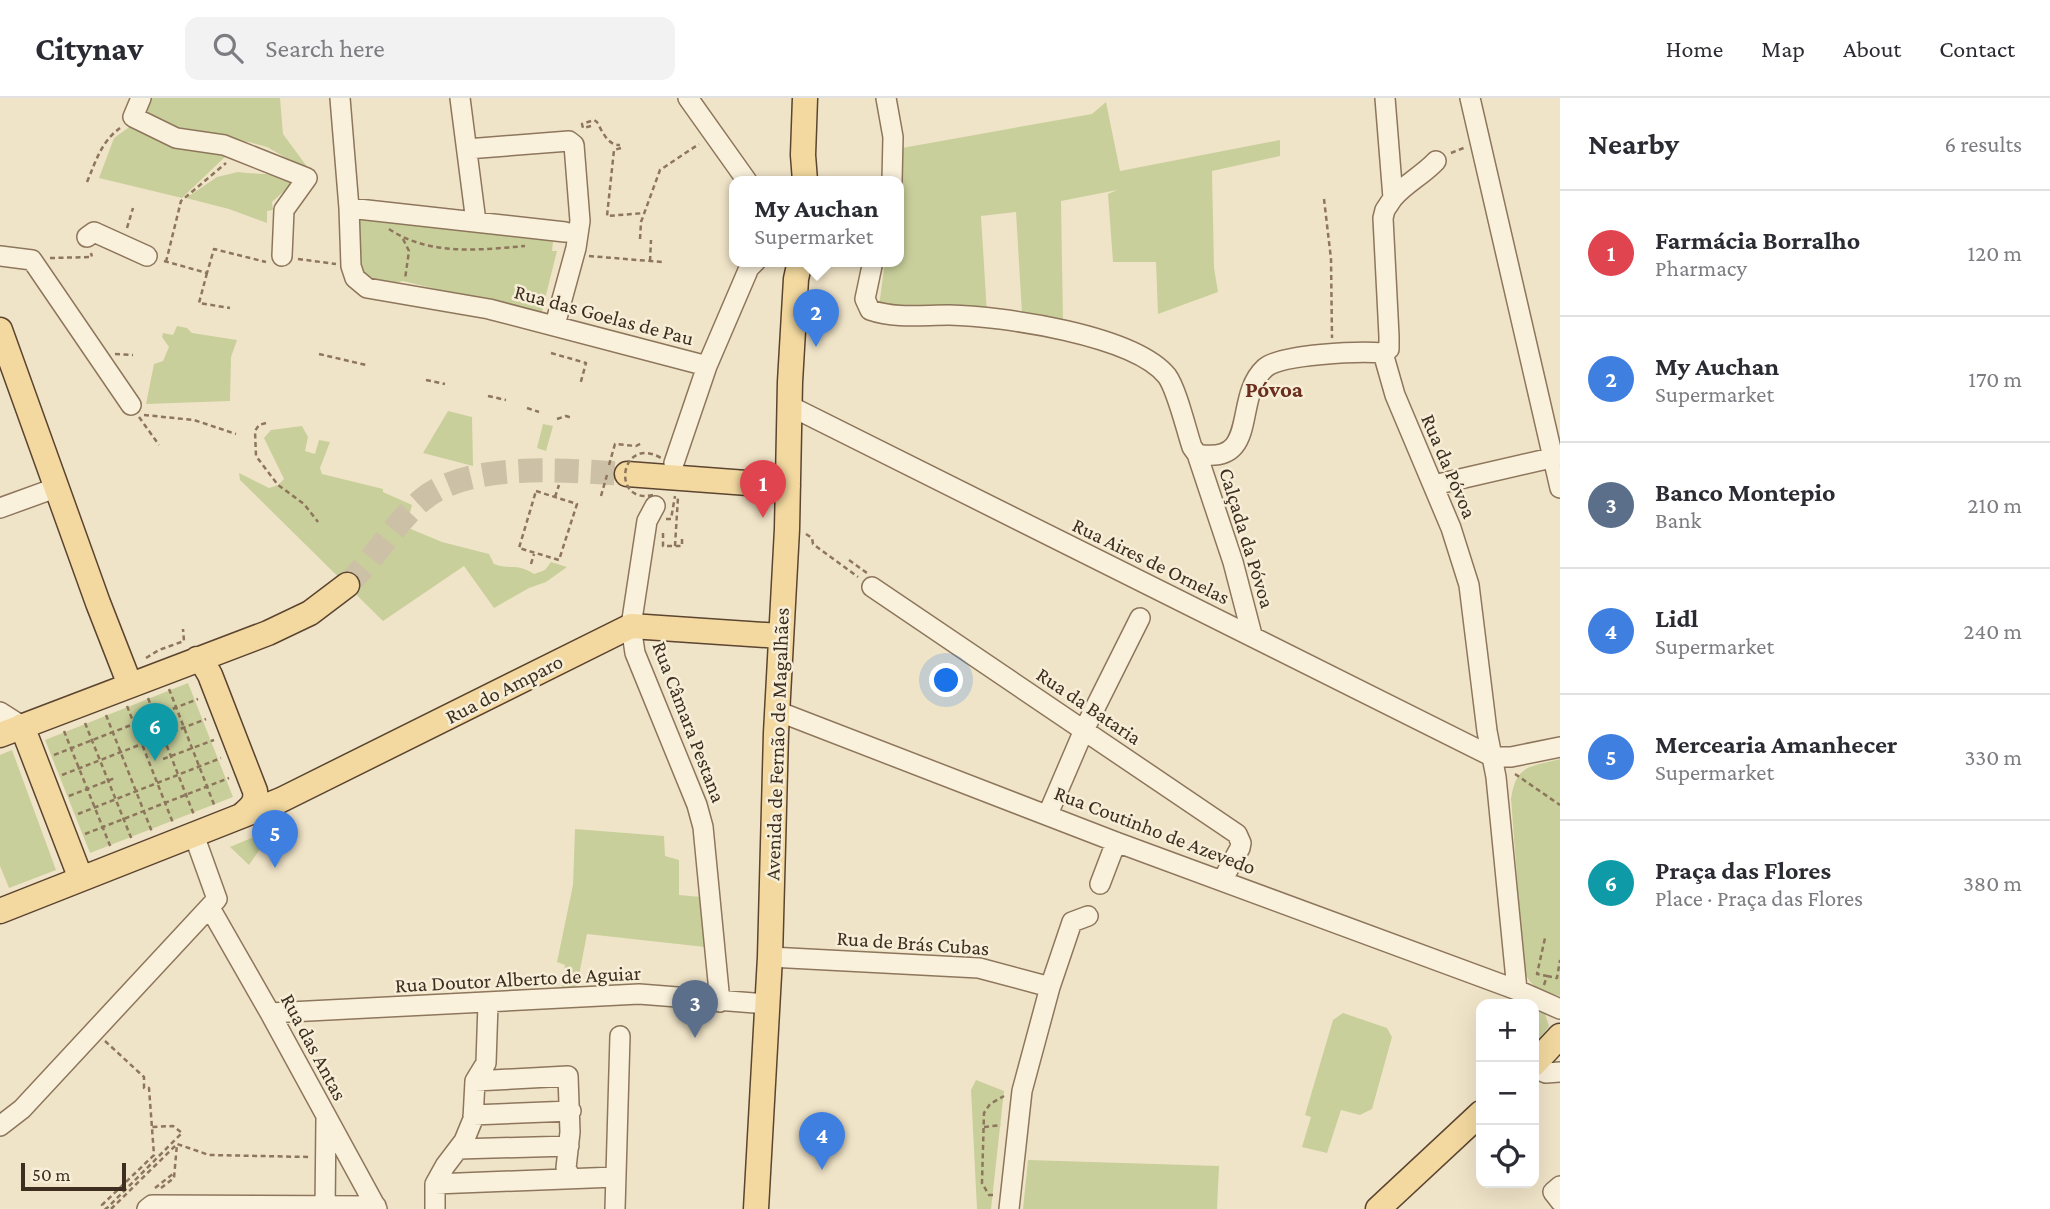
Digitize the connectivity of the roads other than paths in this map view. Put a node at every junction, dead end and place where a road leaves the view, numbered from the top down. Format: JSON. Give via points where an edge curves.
{"nodes":[{"id":1,"x":141,"y":98,"type":"edge"},
{"id":2,"x":340,"y":98,"type":"edge"},
{"id":3,"x":460,"y":98,"type":"edge"},
{"id":4,"x":688,"y":98,"type":"edge"},
{"id":5,"x":805,"y":98,"type":"edge"},
{"id":6,"x":886,"y":98,"type":"edge"},
{"id":7,"x":1385,"y":98,"type":"edge"},
{"id":8,"x":1470,"y":98,"type":"edge"},
{"id":9,"x":467,"y":149,"type":"junction"},
{"id":10,"x":803,"y":155,"type":"junction"},
{"id":11,"x":1436,"y":161,"type":"road end"},
{"id":12,"x":743,"y":176,"type":"edge"},
{"id":13,"x":792,"y":176,"type":"edge"},
{"id":14,"x":805,"y":176,"type":"edge"},
{"id":15,"x":892,"y":176,"type":"edge"},
{"id":16,"x":1393,"y":198,"type":"junction"},
{"id":17,"x":349,"y":208,"type":"junction"},
{"id":18,"x":476,"y":222,"type":"junction"},
{"id":19,"x":87,"y":237,"type":"road end"},
{"id":20,"x":570,"y":240,"type":"junction"},
{"id":21,"x":0,"y":256,"type":"edge"},
{"id":22,"x":147,"y":256,"type":"dead end"},
{"id":23,"x":276,"y":260,"type":"road end"},
{"id":24,"x":750,"y":267,"type":"edge"},
{"id":25,"x":794,"y":267,"type":"edge"},
{"id":26,"x":872,"y":267,"type":"edge"},
{"id":27,"x":555,"y":325,"type":"junction"},
{"id":28,"x":0,"y":330,"type":"edge"},
{"id":29,"x":1383,"y":353,"type":"junction"},
{"id":30,"x":707,"y":366,"type":"junction"},
{"id":31,"x":131,"y":405,"type":"dead end"},
{"id":32,"x":790,"y":406,"type":"junction"},
{"id":33,"x":1197,"y":454,"type":"junction"},
{"id":34,"x":671,"y":457,"type":"road end"},
{"id":35,"x":1557,"y":457,"type":"edge"},
{"id":36,"x":627,"y":474,"type":"tunnel mouth"},
{"id":37,"x":1434,"y":485,"type":"junction"},
{"id":38,"x":788,"y":486,"type":"junction"},
{"id":39,"x":58,"y":488,"type":"junction"},
{"id":40,"x":1560,"y":488,"type":"edge"},
{"id":41,"x":657,"y":507,"type":"road end"},
{"id":42,"x":0,"y":508,"type":"edge"},
{"id":43,"x":867,"y":583,"type":"road end"},
{"id":44,"x":347,"y":586,"type":"tunnel mouth"},
{"id":45,"x":1144,"y":610,"type":"junction"},
{"id":46,"x":631,"y":626,"type":"junction"},
{"id":47,"x":1252,"y":635,"type":"junction"},
{"id":48,"x":780,"y":636,"type":"junction"},
{"id":49,"x":197,"y":659,"type":"junction"},
{"id":50,"x":135,"y":695,"type":"junction"},
{"id":51,"x":777,"y":711,"type":"junction"},
{"id":52,"x":0,"y":712,"type":"edge"},
{"id":53,"x":1084,"y":730,"type":"junction"},
{"id":54,"x":11,"y":731,"type":"edge"},
{"id":55,"x":1560,"y":747,"type":"edge"},
{"id":56,"x":1493,"y":757,"type":"junction"},
{"id":57,"x":1048,"y":814,"type":"junction"},
{"id":58,"x":241,"y":816,"type":"junction"},
{"id":59,"x":186,"y":823,"type":"junction"},
{"id":60,"x":1116,"y":842,"type":"junction"},
{"id":61,"x":81,"y":879,"type":"junction"},
{"id":62,"x":1222,"y":881,"type":"junction"},
{"id":63,"x":1100,"y":884,"type":"dead end"},
{"id":64,"x":210,"y":908,"type":"junction"},
{"id":65,"x":0,"y":910,"type":"edge"},
{"id":66,"x":1080,"y":919,"type":"dead end"},
{"id":67,"x":770,"y":957,"type":"junction"},
{"id":68,"x":1050,"y":986,"type":"junction"},
{"id":69,"x":1517,"y":990,"type":"junction"},
{"id":70,"x":720,"y":1002,"type":"junction"},
{"id":71,"x":488,"y":1004,"type":"junction"},
{"id":72,"x":768,"y":1004,"type":"junction"},
{"id":73,"x":1560,"y":1009,"type":"edge"},
{"id":74,"x":270,"y":1013,"type":"junction"},
{"id":75,"x":620,"y":1036,"type":"dead end"},
{"id":76,"x":1560,"y":1036,"type":"edge"},
{"id":77,"x":1537,"y":1062,"type":"edge"},
{"id":78,"x":1539,"y":1069,"type":"edge"},
{"id":79,"x":1560,"y":1072,"type":"edge"},
{"id":80,"x":475,"y":1081,"type":"junction"},
{"id":81,"x":571,"y":1111,"type":"junction"},
{"id":82,"x":473,"y":1115,"type":"junction"},
{"id":83,"x":326,"y":1117,"type":"junction"},
{"id":84,"x":1476,"y":1118,"type":"edge"},
{"id":85,"x":0,"y":1126,"type":"edge"},
{"id":86,"x":569,"y":1146,"type":"junction"},
{"id":87,"x":458,"y":1149,"type":"junction"},
{"id":88,"x":615,"y":1177,"type":"junction"},
{"id":89,"x":571,"y":1178,"type":"junction"},
{"id":90,"x":435,"y":1184,"type":"junction"},
{"id":91,"x":1560,"y":1186,"type":"edge"},
{"id":92,"x":1560,"y":1200,"type":"edge"},
{"id":93,"x":1010,"y":1202,"type":"edge"},
{"id":94,"x":325,"y":1207,"type":"edge"},
{"id":95,"x":376,"y":1208,"type":"edge"},
{"id":96,"x":146,"y":1209,"type":"edge"},
{"id":97,"x":435,"y":1209,"type":"edge"},
{"id":98,"x":615,"y":1209,"type":"edge"},
{"id":99,"x":756,"y":1209,"type":"edge"},
{"id":100,"x":1378,"y":1209,"type":"edge"}],
"edges":[{"from":1,"to":23,"type":"street","via":[[133,117],[176,138],[224,145],[307,178],[284,209]]},
{"from":2,"to":17,"type":"street"},
{"from":3,"to":9,"type":"street"},
{"from":4,"to":12,"type":"street"},
{"from":5,"to":10,"type":"main road"},
{"from":6,"to":15,"type":"street","via":[[893,130]]},
{"from":7,"to":16,"type":"street","name":"Rua da Póvoa"},
{"from":8,"to":35,"type":"street"},
{"from":9,"to":18,"type":"street"},
{"from":9,"to":20,"type":"street","via":[[573,143],[580,207]]},
{"from":10,"to":13,"type":"main road"},
{"from":10,"to":14,"type":"main road"},
{"from":11,"to":16,"type":"street"},
{"from":16,"to":29,"type":"street","name":"Rua da Póvoa","via":[[1382,218],[1389,336],[1389,349]]},
{"from":17,"to":18,"type":"street"},
{"from":17,"to":27,"type":"street","name":"Rua das Goelas de Pau","via":[[351,266],[355,278],[367,288]]},
{"from":18,"to":20,"type":"street"},
{"from":19,"to":22,"type":"street","via":[[94,233]]},
{"from":20,"to":27,"type":"street"},
{"from":21,"to":31,"type":"street","via":[[37,259]]},
{"from":24,"to":30,"type":"street"},
{"from":25,"to":32,"type":"main road","name":"Avenida de Fernão de Magalhães"},
{"from":26,"to":33,"type":"street","name":"Calçada da Póvoa","via":[[865,299],[870,310],[878,313],[1006,320],[1083,335],[1142,356],[1170,382]]},
{"from":27,"to":30,"type":"street","name":"Rua das Goelas de Pau"},
{"from":28,"to":39,"type":"main road"},
{"from":29,"to":33,"type":"street","via":[[1287,359],[1267,367],[1249,393],[1236,444],[1213,457]]},
{"from":29,"to":37,"type":"street","name":"Rua da Póvoa","via":[[1395,395]]},
{"from":30,"to":34,"type":"street"},
{"from":32,"to":38,"type":"main road","name":"Avenida de Fernão de Magalhães"},
{"from":32,"to":45,"type":"street","name":"Rua Aires de Ornelas"},
{"from":33,"to":47,"type":"street","name":"Calçada da Póvoa"},
{"from":35,"to":37,"type":"street"},
{"from":35,"to":40,"type":"street"},
{"from":36,"to":38,"type":"main road"},
{"from":37,"to":56,"type":"street","name":"Rua da Póvoa","via":[[1469,585]]},
{"from":38,"to":48,"type":"main road","name":"Avenida de Fernão de Magalhães"},
{"from":39,"to":42,"type":"street"},
{"from":39,"to":50,"type":"main road"},
{"from":41,"to":46,"type":"street","name":"Rua Câmara Pestana","via":[[647,520]]},
{"from":43,"to":53,"type":"street","name":"Rua da Bataria"},
{"from":44,"to":49,"type":"main road","via":[[283,627]]},
{"from":45,"to":47,"type":"street","name":"Rua Aires de Ornelas"},
{"from":45,"to":53,"type":"street"},
{"from":46,"to":48,"type":"main road"},
{"from":46,"to":58,"type":"main road","name":"Rua do Amparo"},
{"from":46,"to":70,"type":"street","name":"Rua Câmara Pestana","via":[[635,653],[703,827]]},
{"from":47,"to":56,"type":"street","name":"Rua Aires de Ornelas"},
{"from":48,"to":51,"type":"main road","name":"Avenida de Fernão de Magalhães"},
{"from":49,"to":50,"type":"main road"},
{"from":49,"to":58,"type":"main road","via":[[210,675],[255,791],[255,802]]},
{"from":50,"to":54,"type":"main road"},
{"from":51,"to":57,"type":"street","name":"Rua Coutinho de Azevedo"},
{"from":51,"to":67,"type":"main road","name":"Avenida de Fernão de Magalhães"},
{"from":52,"to":54,"type":"street"},
{"from":53,"to":57,"type":"street"},
{"from":53,"to":62,"type":"street","name":"Rua da Bataria","via":[[1237,834],[1240,848]]},
{"from":54,"to":61,"type":"main road"},
{"from":55,"to":56,"type":"street","via":[[1511,758]]},
{"from":56,"to":69,"type":"street","name":"Rua da Póvoa"},
{"from":57,"to":60,"type":"street","name":"Rua Coutinho de Azevedo"},
{"from":58,"to":59,"type":"main road","name":"Rua do Amparo"},
{"from":59,"to":61,"type":"main road","name":"Rua do Amparo"},
{"from":59,"to":64,"type":"street","via":[[218,899]]},
{"from":60,"to":62,"type":"street","name":"Rua Coutinho de Azevedo"},
{"from":60,"to":63,"type":"street"},
{"from":61,"to":65,"type":"main road","name":"Rua do Amparo"},
{"from":62,"to":69,"type":"street","name":"Rua Coutinho de Azevedo"},
{"from":64,"to":74,"type":"street","name":"Rua das Antas"},
{"from":64,"to":85,"type":"street","via":[[22,1110]]},
{"from":66,"to":68,"type":"street"},
{"from":67,"to":68,"type":"street","name":"Rua de Brás Cubas","via":[[979,968]]},
{"from":67,"to":72,"type":"main road","name":"Avenida de Fernão de Magalhães"},
{"from":68,"to":93,"type":"street","via":[[1022,1091]]},
{"from":69,"to":73,"type":"street","name":"Rua Coutinho de Azevedo"},
{"from":70,"to":71,"type":"street","name":"Rua Doutor Alberto de Aguiar","via":[[639,994]]},
{"from":70,"to":72,"type":"street","name":"Rua Doutor Alberto de Aguiar"},
{"from":71,"to":74,"type":"street","name":"Rua Doutor Alberto de Aguiar"},
{"from":71,"to":80,"type":"street","via":[[486,1063]]},
{"from":72,"to":99,"type":"main road","name":"Avenida de Fernão de Magalhães"},
{"from":74,"to":83,"type":"street","name":"Rua das Antas"},
{"from":75,"to":88,"type":"street"},
{"from":76,"to":77,"type":"main road"},
{"from":78,"to":79,"type":"street"},
{"from":80,"to":81,"type":"street","via":[[568,1076]]},
{"from":80,"to":82,"type":"street"},
{"from":81,"to":82,"type":"street"},
{"from":81,"to":86,"type":"street"},
{"from":82,"to":87,"type":"street"},
{"from":83,"to":94,"type":"street"},
{"from":83,"to":95,"type":"street","name":"Rua das Antas"},
{"from":84,"to":100,"type":"main road"},
{"from":86,"to":87,"type":"street"},
{"from":86,"to":89,"type":"street","via":[[566,1168]]},
{"from":87,"to":90,"type":"street"},
{"from":88,"to":89,"type":"street"},
{"from":88,"to":98,"type":"street"},
{"from":89,"to":90,"type":"street"},
{"from":90,"to":97,"type":"street"},
{"from":91,"to":92,"type":"street","via":[[1553,1192]]},
{"from":94,"to":95,"type":"street"},
{"from":94,"to":96,"type":"street","via":[[152,1205]]}]}
